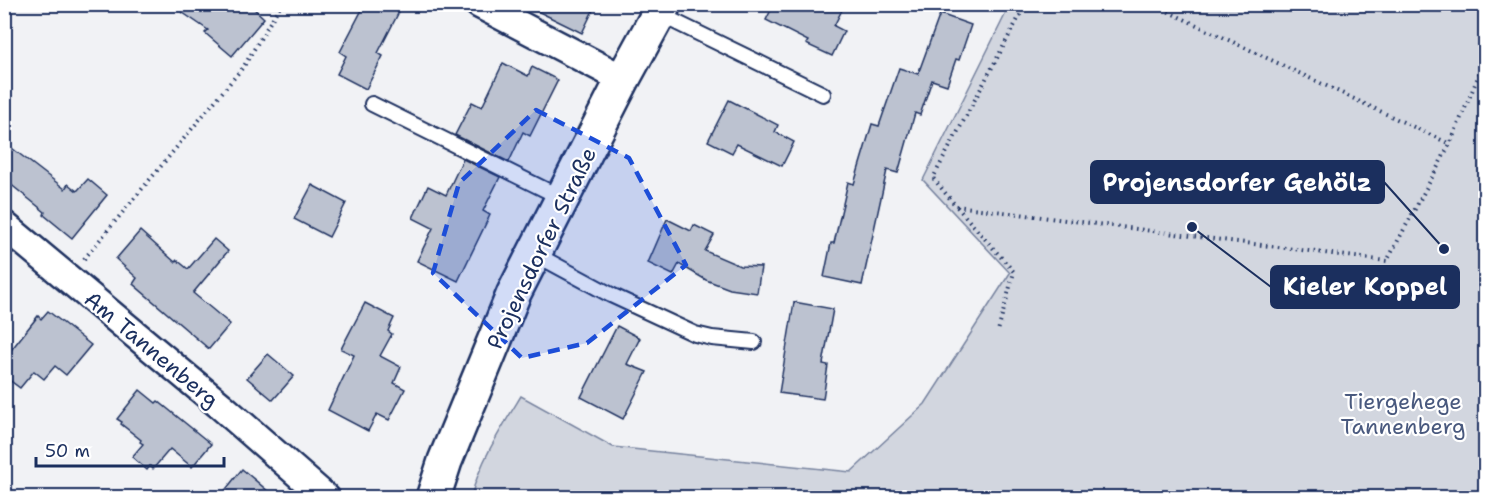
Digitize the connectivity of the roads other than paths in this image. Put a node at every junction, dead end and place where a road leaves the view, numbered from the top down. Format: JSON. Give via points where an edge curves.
{"nodes":[{"id":1,"x":479,"y":4,"type":"edge"},
{"id":2,"x":662,"y":9,"type":"edge"},
{"id":3,"x":623,"y":79,"type":"junction"},
{"id":4,"x":823,"y":94,"type":"dead end"},
{"id":5,"x":372,"y":104,"type":"dead end"},
{"id":6,"x":564,"y":199,"type":"junction"},
{"id":7,"x":4,"y":225,"type":"edge"},
{"id":8,"x":535,"y":254,"type":"junction"},
{"id":9,"x":754,"y":342,"type":"dead end"},
{"id":10,"x":326,"y":498,"type":"edge"},
{"id":11,"x":433,"y":498,"type":"edge"}],
"edges":[{"from":1,"to":3,"type":"street"},
{"from":2,"to":3,"type":"street","name":"Projensdorfer Straße"},
{"from":2,"to":4,"type":"lane"},
{"from":3,"to":6,"type":"street","name":"Projensdorfer Straße"},
{"from":5,"to":6,"type":"lane"},
{"from":6,"to":8,"type":"street","name":"Projensdorfer Straße"},
{"from":7,"to":10,"type":"street","name":"Am Tannenberg"},
{"from":8,"to":9,"type":"lane","via":[[695,334]]},
{"from":8,"to":11,"type":"street","name":"Projensdorfer Straße","via":[[514,293]]}]}
